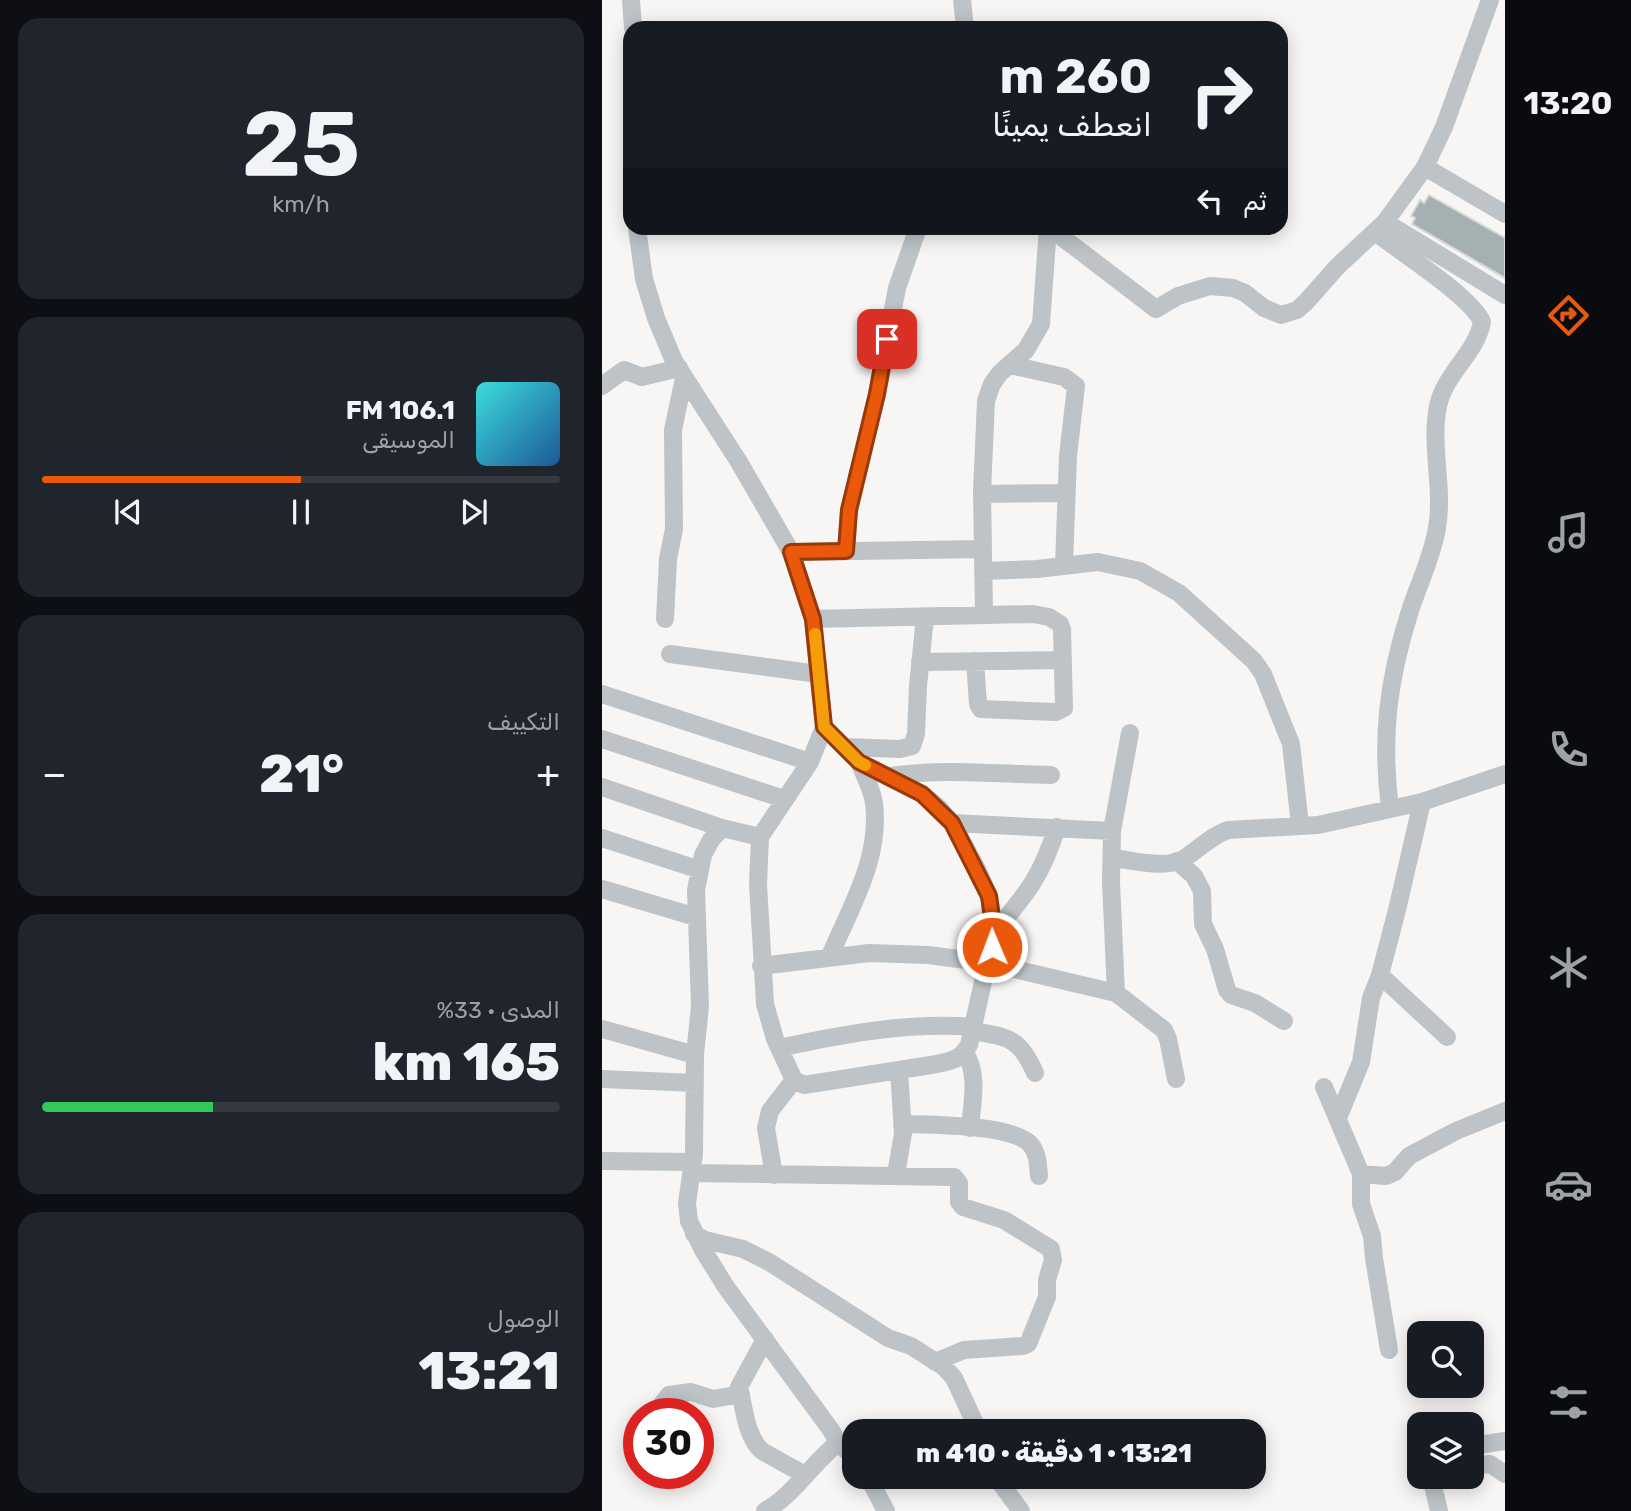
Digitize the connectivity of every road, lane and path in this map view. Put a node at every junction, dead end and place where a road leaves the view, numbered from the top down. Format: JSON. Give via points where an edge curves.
{"nodes":[{"id":1,"x":631,"y":0,"type":"edge"},
{"id":2,"x":962,"y":0,"type":"edge"},
{"id":3,"x":1490,"y":0,"type":"edge"},
{"id":4,"x":632,"y":21,"type":"edge"},
{"id":5,"x":964,"y":21,"type":"edge"},
{"id":6,"x":1424,"y":167,"type":"junction"},
{"id":7,"x":1505,"y":214,"type":"edge"},
{"id":8,"x":1380,"y":227,"type":"junction"},
{"id":9,"x":638,"y":235,"type":"edge"},
{"id":10,"x":916,"y":235,"type":"edge"},
{"id":11,"x":1048,"y":235,"type":"edge"},
{"id":12,"x":1058,"y":235,"type":"edge"},
{"id":13,"x":1505,"y":295,"type":"edge"},
{"id":14,"x":1010,"y":365,"type":"junction"},
{"id":15,"x":681,"y":373,"type":"junction"},
{"id":16,"x":602,"y":386,"type":"edge"},
{"id":17,"x":1066,"y":493,"type":"junction"},
{"id":18,"x":982,"y":494,"type":"junction"},
{"id":19,"x":982,"y":549,"type":"junction"},
{"id":20,"x":846,"y":551,"type":"junction"},
{"id":21,"x":791,"y":552,"type":"junction"},
{"id":22,"x":1064,"y":565,"type":"junction"},
{"id":23,"x":984,"y":570,"type":"junction"},
{"id":24,"x":984,"y":615,"type":"junction"},
{"id":25,"x":925,"y":617,"type":"junction"},
{"id":26,"x":665,"y":619,"type":"dead end"},
{"id":27,"x":813,"y":619,"type":"junction"},
{"id":28,"x":670,"y":654,"type":"dead end"},
{"id":29,"x":1063,"y":660,"type":"junction"},
{"id":30,"x":975,"y":661,"type":"junction"},
{"id":31,"x":920,"y":662,"type":"junction"},
{"id":32,"x":818,"y":674,"type":"junction"},
{"id":33,"x":602,"y":694,"type":"edge"},
{"id":34,"x":824,"y":727,"type":"junction"},
{"id":35,"x":1130,"y":733,"type":"dead end"},
{"id":36,"x":602,"y":739,"type":"edge"},
{"id":37,"x":845,"y":747,"type":"junction"},
{"id":38,"x":810,"y":762,"type":"junction"},
{"id":39,"x":859,"y":762,"type":"junction"},
{"id":40,"x":1505,"y":774,"type":"edge"},
{"id":41,"x":1051,"y":775,"type":"dead end"},
{"id":42,"x":890,"y":776,"type":"junction"},
{"id":43,"x":602,"y":787,"type":"edge"},
{"id":44,"x":784,"y":799,"type":"junction"},
{"id":45,"x":1422,"y":802,"type":"junction"},
{"id":46,"x":1390,"y":808,"type":"junction"},
{"id":47,"x":952,"y":823,"type":"junction"},
{"id":48,"x":1300,"y":825,"type":"junction"},
{"id":49,"x":1057,"y":827,"type":"junction"},
{"id":50,"x":722,"y":828,"type":"junction"},
{"id":51,"x":1112,"y":831,"type":"junction"},
{"id":52,"x":760,"y":837,"type":"junction"},
{"id":53,"x":602,"y":838,"type":"edge"},
{"id":54,"x":1112,"y":858,"type":"junction"},
{"id":55,"x":1177,"y":861,"type":"junction"},
{"id":56,"x":700,"y":870,"type":"junction"},
{"id":57,"x":602,"y":889,"type":"edge"},
{"id":58,"x":696,"y":917,"type":"junction"},
{"id":59,"x":994,"y":932,"type":"junction"},
{"id":60,"x":829,"y":958,"type":"junction"},
{"id":61,"x":989,"y":962,"type":"junction"},
{"id":62,"x":761,"y":966,"type":"junction"},
{"id":63,"x":1380,"y":975,"type":"junction"},
{"id":64,"x":1116,"y":993,"type":"junction"},
{"id":65,"x":1284,"y":1021,"type":"dead end"},
{"id":66,"x":602,"y":1029,"type":"edge"},
{"id":67,"x":973,"y":1029,"type":"junction"},
{"id":68,"x":1447,"y":1037,"type":"dead end"},
{"id":69,"x":779,"y":1048,"type":"junction"},
{"id":70,"x":965,"y":1053,"type":"junction"},
{"id":71,"x":695,"y":1055,"type":"junction"},
{"id":72,"x":899,"y":1070,"type":"junction"},
{"id":73,"x":1035,"y":1073,"type":"dead end"},
{"id":74,"x":602,"y":1079,"type":"edge"},
{"id":75,"x":1176,"y":1079,"type":"dead end"},
{"id":76,"x":794,"y":1080,"type":"junction"},
{"id":77,"x":695,"y":1083,"type":"junction"},
{"id":78,"x":1324,"y":1087,"type":"dead end"},
{"id":79,"x":1505,"y":1111,"type":"edge"},
{"id":80,"x":1338,"y":1118,"type":"junction"},
{"id":81,"x":902,"y":1124,"type":"junction"},
{"id":82,"x":970,"y":1128,"type":"junction"},
{"id":83,"x":602,"y":1161,"type":"edge"},
{"id":84,"x":692,"y":1168,"type":"junction"},
{"id":85,"x":1361,"y":1174,"type":"junction"},
{"id":86,"x":774,"y":1175,"type":"junction"},
{"id":87,"x":896,"y":1175,"type":"junction"},
{"id":88,"x":1039,"y":1176,"type":"dead end"},
{"id":89,"x":694,"y":1234,"type":"junction"},
{"id":90,"x":765,"y":1339,"type":"junction"},
{"id":91,"x":1390,"y":1350,"type":"dead end"},
{"id":92,"x":936,"y":1362,"type":"junction"},
{"id":93,"x":741,"y":1394,"type":"junction"},
{"id":94,"x":667,"y":1398,"type":"edge"},
{"id":95,"x":710,"y":1398,"type":"edge"},
{"id":96,"x":714,"y":1399,"type":"edge"},
{"id":97,"x":973,"y":1419,"type":"edge"},
{"id":98,"x":1505,"y":1441,"type":"edge"},
{"id":99,"x":838,"y":1443,"type":"junction"},
{"id":100,"x":1484,"y":1444,"type":"edge"},
{"id":101,"x":842,"y":1446,"type":"edge"},
{"id":102,"x":1484,"y":1465,"type":"edge"},
{"id":103,"x":1505,"y":1474,"type":"edge"},
{"id":104,"x":805,"y":1475,"type":"junction"},
{"id":105,"x":874,"y":1489,"type":"edge"},
{"id":106,"x":1005,"y":1489,"type":"edge"},
{"id":107,"x":1434,"y":1489,"type":"edge"},
{"id":108,"x":765,"y":1511,"type":"edge"},
{"id":109,"x":886,"y":1511,"type":"edge"},
{"id":110,"x":1021,"y":1511,"type":"edge"},
{"id":111,"x":1439,"y":1511,"type":"edge"}],
"edges":[{"from":1,"to":4,"type":"street"},
{"from":2,"to":5,"type":"street"},
{"from":3,"to":6,"type":"street","via":[[1444,127]]},
{"from":6,"to":7,"type":"street"},
{"from":6,"to":8,"type":"street"},
{"from":8,"to":12,"type":"street","via":[[1306,302],[1282,315],[1223,286],[1193,290],[1156,309]]},
{"from":8,"to":13,"type":"street"},
{"from":8,"to":46,"type":"street","via":[[1482,322],[1471,351],[1452,373],[1438,406],[1438,525],[1401,641],[1387,707]]},
{"from":9,"to":15,"type":"street","via":[[652,305]]},
{"from":10,"to":20,"type":"street","via":[[897,288],[849,510]]},
{"from":11,"to":14,"type":"street","via":[[1041,324],[1026,350]]},
{"from":14,"to":17,"type":"street","via":[[1063,377],[1076,386]]},
{"from":14,"to":18,"type":"street","via":[[992,384],[986,401]]},
{"from":15,"to":16,"type":"street","via":[[642,377],[624,370]]},
{"from":15,"to":21,"type":"street"},
{"from":15,"to":26,"type":"street","via":[[673,430],[674,529]]},
{"from":17,"to":18,"type":"street"},
{"from":17,"to":22,"type":"street"},
{"from":18,"to":19,"type":"street"},
{"from":19,"to":20,"type":"street"},
{"from":19,"to":23,"type":"street"},
{"from":20,"to":21,"type":"street"},
{"from":21,"to":27,"type":"street"},
{"from":22,"to":23,"type":"street"},
{"from":22,"to":48,"type":"street","via":[[1120,565],[1159,580],[1204,613],[1254,661],[1264,674],[1290,744]]},
{"from":23,"to":24,"type":"street"},
{"from":24,"to":25,"type":"street"},
{"from":24,"to":29,"type":"street","via":[[1034,614],[1055,620],[1062,629]]},
{"from":25,"to":27,"type":"street"},
{"from":25,"to":31,"type":"street"},
{"from":27,"to":32,"type":"street"},
{"from":28,"to":32,"type":"street"},
{"from":29,"to":30,"type":"street"},
{"from":29,"to":30,"type":"street","via":[[1065,705],[1056,712],[981,709]]},
{"from":30,"to":31,"type":"street"},
{"from":31,"to":37,"type":"street","via":[[912,746]]},
{"from":32,"to":34,"type":"street"},
{"from":33,"to":38,"type":"street"},
{"from":34,"to":37,"type":"street"},
{"from":34,"to":38,"type":"street"},
{"from":35,"to":51,"type":"street"},
{"from":36,"to":44,"type":"street"},
{"from":37,"to":39,"type":"street"},
{"from":38,"to":44,"type":"street"},
{"from":39,"to":42,"type":"street"},
{"from":39,"to":60,"type":"street","via":[[874,801],[872,848]]},
{"from":40,"to":45,"type":"street"},
{"from":41,"to":42,"type":"street","via":[[936,772]]},
{"from":42,"to":47,"type":"street","via":[[922,794]]},
{"from":43,"to":50,"type":"street"},
{"from":44,"to":52,"type":"street"},
{"from":45,"to":46,"type":"street"},
{"from":45,"to":63,"type":"street"},
{"from":46,"to":48,"type":"street"},
{"from":47,"to":49,"type":"street"},
{"from":47,"to":59,"type":"street","via":[[989,896]]},
{"from":48,"to":55,"type":"street","via":[[1228,830]]},
{"from":49,"to":51,"type":"street"},
{"from":49,"to":59,"type":"street","via":[[1042,870]]},
{"from":50,"to":52,"type":"street"},
{"from":50,"to":56,"type":"street","via":[[703,855]]},
{"from":51,"to":54,"type":"street"},
{"from":52,"to":62,"type":"street"},
{"from":53,"to":56,"type":"street"},
{"from":54,"to":55,"type":"street"},
{"from":54,"to":64,"type":"street"},
{"from":55,"to":65,"type":"street","via":[[1202,891],[1203,924],[1227,990]]},
{"from":56,"to":58,"type":"street"},
{"from":57,"to":58,"type":"street"},
{"from":58,"to":71,"type":"street","via":[[700,1006]]},
{"from":59,"to":61,"type":"street"},
{"from":60,"to":61,"type":"street","via":[[892,953]]},
{"from":60,"to":62,"type":"street"},
{"from":61,"to":64,"type":"street"},
{"from":61,"to":67,"type":"street"},
{"from":62,"to":69,"type":"street","via":[[765,1004]]},
{"from":63,"to":68,"type":"street"},
{"from":63,"to":80,"type":"street","via":[[1371,999],[1361,1062]]},
{"from":64,"to":75,"type":"street","via":[[1164,1030]]},
{"from":66,"to":71,"type":"street"},
{"from":67,"to":69,"type":"street","via":[[936,1024],[894,1028]]},
{"from":67,"to":70,"type":"street"},
{"from":67,"to":73,"type":"street","via":[[1010,1041],[1026,1052]]},
{"from":69,"to":76,"type":"street"},
{"from":70,"to":72,"type":"street","via":[[957,1060]]},
{"from":70,"to":82,"type":"street","via":[[973,1083]]},
{"from":71,"to":77,"type":"street"},
{"from":72,"to":76,"type":"street","via":[[804,1085]]},
{"from":72,"to":81,"type":"street"},
{"from":74,"to":77,"type":"street"},
{"from":76,"to":86,"type":"street","via":[[770,1111],[766,1128]]},
{"from":77,"to":84,"type":"street"},
{"from":78,"to":80,"type":"street"},
{"from":79,"to":85,"type":"street","via":[[1456,1130],[1409,1156],[1395,1172]]},
{"from":80,"to":85,"type":"street"},
{"from":81,"to":82,"type":"street"},
{"from":81,"to":87,"type":"street"},
{"from":82,"to":88,"type":"street","via":[[1028,1141],[1037,1154]]},
{"from":83,"to":84,"type":"street"},
{"from":84,"to":86,"type":"street"},
{"from":84,"to":89,"type":"street","via":[[687,1203]]},
{"from":85,"to":91,"type":"street","via":[[1362,1204],[1373,1236]]},
{"from":86,"to":87,"type":"street"},
{"from":87,"to":92,"type":"street","via":[[954,1177],[963,1207],[1004,1220],[1054,1253],[1047,1297],[1028,1344],[964,1350]]},
{"from":89,"to":90,"type":"street"},
{"from":89,"to":92,"type":"street","via":[[769,1262],[888,1338]]},
{"from":90,"to":93,"type":"street","via":[[741,1380]]},
{"from":90,"to":99,"type":"street"},
{"from":92,"to":97,"type":"street","via":[[954,1378]]},
{"from":93,"to":96,"type":"street"},
{"from":93,"to":104,"type":"street","via":[[756,1446]]},
{"from":94,"to":95,"type":"street","via":[[691,1392]]},
{"from":98,"to":100,"type":"street"},
{"from":99,"to":101,"type":"street"},
{"from":99,"to":104,"type":"street"},
{"from":102,"to":103,"type":"street"},
{"from":104,"to":108,"type":"street"},
{"from":105,"to":109,"type":"street"},
{"from":106,"to":110,"type":"street"},
{"from":107,"to":111,"type":"street"}]}
